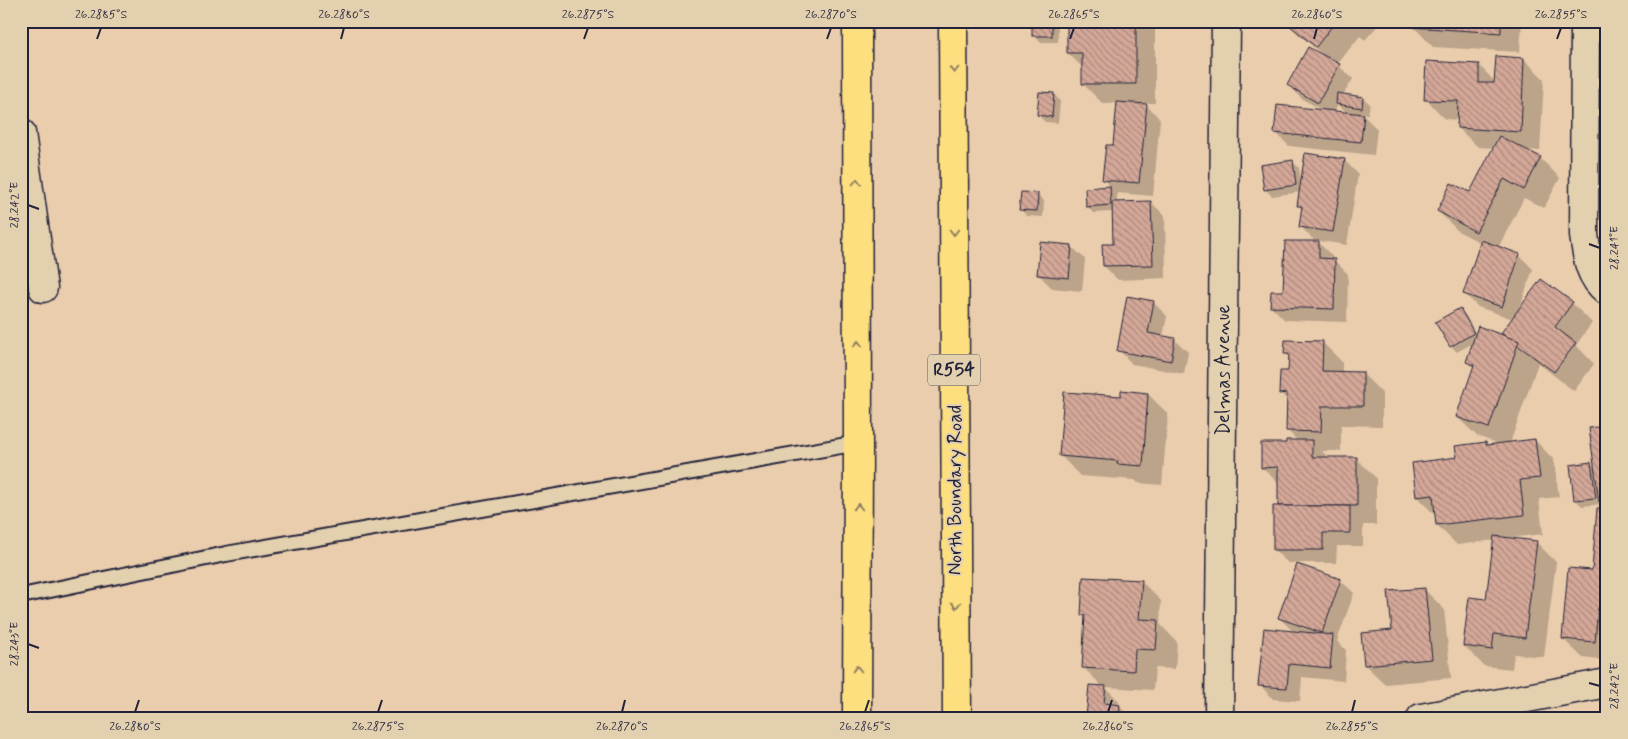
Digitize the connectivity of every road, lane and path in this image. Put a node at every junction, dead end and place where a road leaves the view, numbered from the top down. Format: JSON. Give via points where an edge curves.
{"nodes":[{"id":1,"x":857,"y":21,"type":"edge"},
{"id":2,"x":953,"y":21,"type":"edge"},
{"id":3,"x":1226,"y":21,"type":"edge"},
{"id":4,"x":1585,"y":21,"type":"edge"},
{"id":5,"x":21,"y":133,"type":"edge"},
{"id":6,"x":24,"y":177,"type":"edge"},
{"id":7,"x":43,"y":288,"type":"dead end"},
{"id":8,"x":1607,"y":291,"type":"edge"},
{"id":9,"x":858,"y":443,"type":"junction"},
{"id":10,"x":21,"y":596,"type":"edge"},
{"id":11,"x":1607,"y":684,"type":"edge"},
{"id":12,"x":857,"y":718,"type":"edge"},
{"id":13,"x":957,"y":718,"type":"edge"},
{"id":14,"x":1219,"y":718,"type":"edge"},
{"id":15,"x":1420,"y":718,"type":"edge"}],
"edges":[{"from":9,"to":1,"type":"main road","one_way":true},
{"from":2,"to":13,"type":"main road","name":"North Boundary Road","number":"R554","one_way":true},
{"from":3,"to":14,"type":"street","name":"Delmas Avenue"},
{"from":4,"to":8,"type":"street","via":[[1584,235],[1592,274],[1598,285]]},
{"from":5,"to":6,"type":"street"},
{"from":6,"to":7,"type":"street"},
{"from":9,"to":10,"type":"lane","via":[[226,554]]},
{"from":12,"to":9,"type":"main road","one_way":true},
{"from":11,"to":15,"type":"street"}]}
